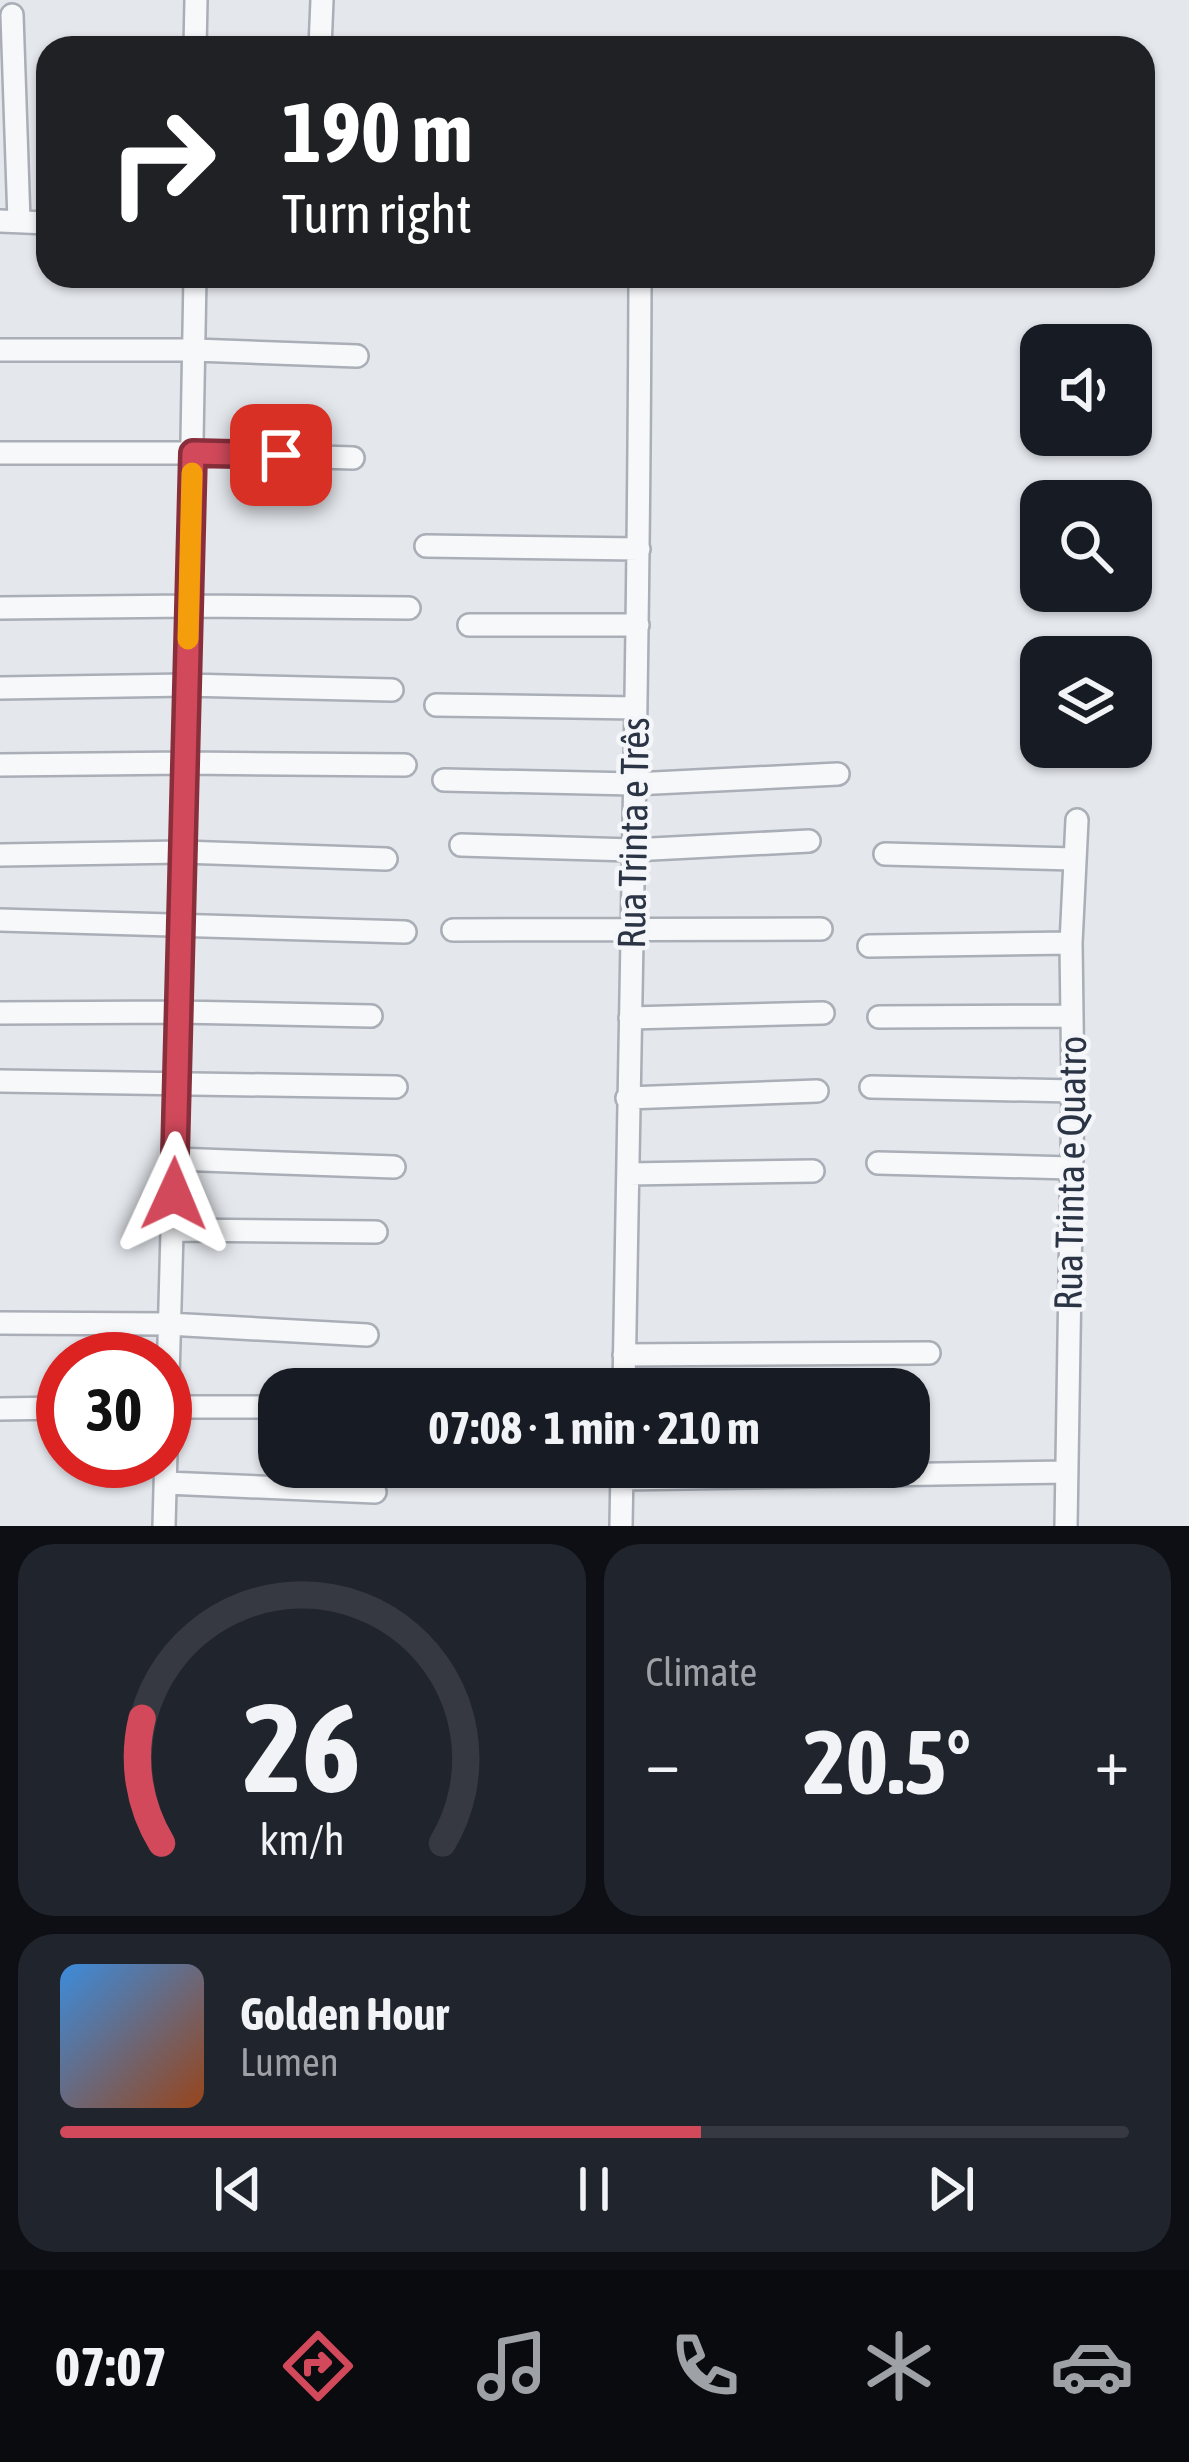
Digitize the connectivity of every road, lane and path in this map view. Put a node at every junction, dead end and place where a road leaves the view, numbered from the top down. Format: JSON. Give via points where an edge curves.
{"nodes":[{"id":1,"x":196,"y":0,"type":"edge"},
{"id":2,"x":322,"y":0,"type":"edge"},
{"id":3,"x":12,"y":15,"type":"dead end"},
{"id":4,"x":195,"y":36,"type":"edge"},
{"id":5,"x":320,"y":36,"type":"edge"},
{"id":6,"x":9,"y":221,"type":"edge"},
{"id":7,"x":195,"y":288,"type":"edge"},
{"id":8,"x":640,"y":288,"type":"edge"},
{"id":9,"x":0,"y":350,"type":"edge"},
{"id":10,"x":195,"y":350,"type":"junction"},
{"id":11,"x":357,"y":356,"type":"dead end"},
{"id":12,"x":0,"y":453,"type":"edge"},
{"id":13,"x":193,"y":453,"type":"junction"},
{"id":14,"x":353,"y":458,"type":"dead end"},
{"id":15,"x":426,"y":546,"type":"dead end"},
{"id":16,"x":639,"y":549,"type":"junction"},
{"id":17,"x":189,"y":606,"type":"junction"},
{"id":18,"x":0,"y":608,"type":"edge"},
{"id":19,"x":409,"y":608,"type":"dead end"},
{"id":20,"x":469,"y":625,"type":"dead end"},
{"id":21,"x":638,"y":625,"type":"junction"},
{"id":22,"x":187,"y":685,"type":"junction"},
{"id":23,"x":0,"y":688,"type":"edge"},
{"id":24,"x":392,"y":690,"type":"dead end"},
{"id":25,"x":436,"y":705,"type":"dead end"},
{"id":26,"x":635,"y":708,"type":"junction"},
{"id":27,"x":185,"y":763,"type":"junction"},
{"id":28,"x":0,"y":765,"type":"edge"},
{"id":29,"x":404,"y":765,"type":"dead end"},
{"id":30,"x":838,"y":774,"type":"dead end"},
{"id":31,"x":444,"y":780,"type":"dead end"},
{"id":32,"x":634,"y":784,"type":"junction"},
{"id":33,"x":1077,"y":820,"type":"dead end"},
{"id":34,"x":808,"y":841,"type":"dead end"},
{"id":35,"x":461,"y":845,"type":"dead end"},
{"id":36,"x":632,"y":850,"type":"junction"},
{"id":37,"x":182,"y":852,"type":"junction"},
{"id":38,"x":885,"y":854,"type":"dead end"},
{"id":39,"x":1,"y":855,"type":"edge"},
{"id":40,"x":386,"y":859,"type":"dead end"},
{"id":41,"x":1074,"y":859,"type":"junction"},
{"id":42,"x":0,"y":920,"type":"edge"},
{"id":43,"x":181,"y":923,"type":"junction"},
{"id":44,"x":821,"y":929,"type":"dead end"},
{"id":45,"x":632,"y":930,"type":"junction"},
{"id":46,"x":453,"y":931,"type":"dead end"},
{"id":47,"x":405,"y":932,"type":"dead end"},
{"id":48,"x":1071,"y":943,"type":"junction"},
{"id":49,"x":869,"y":946,"type":"dead end"},
{"id":50,"x":178,"y":1012,"type":"junction"},
{"id":51,"x":0,"y":1013,"type":"edge"},
{"id":52,"x":824,"y":1013,"type":"dead end"},
{"id":53,"x":371,"y":1016,"type":"dead end"},
{"id":54,"x":879,"y":1016,"type":"dead end"},
{"id":55,"x":1072,"y":1016,"type":"junction"},
{"id":56,"x":629,"y":1018,"type":"junction"},
{"id":57,"x":0,"y":1081,"type":"edge"},
{"id":58,"x":176,"y":1084,"type":"junction"},
{"id":59,"x":396,"y":1087,"type":"dead end"},
{"id":60,"x":872,"y":1087,"type":"dead end"},
{"id":61,"x":817,"y":1091,"type":"dead end"},
{"id":62,"x":1073,"y":1091,"type":"junction"},
{"id":63,"x":627,"y":1098,"type":"junction"},
{"id":64,"x":175,"y":1159,"type":"junction"},
{"id":65,"x":878,"y":1163,"type":"dead end"},
{"id":66,"x":394,"y":1167,"type":"dead end"},
{"id":67,"x":1070,"y":1168,"type":"junction"},
{"id":68,"x":813,"y":1171,"type":"dead end"},
{"id":69,"x":628,"y":1174,"type":"junction"},
{"id":70,"x":172,"y":1230,"type":"junction"},
{"id":71,"x":376,"y":1232,"type":"dead end"},
{"id":72,"x":0,"y":1323,"type":"edge"},
{"id":73,"x":169,"y":1324,"type":"junction"},
{"id":74,"x":169,"y":1332,"type":"edge"},
{"id":75,"x":367,"y":1335,"type":"dead end"},
{"id":76,"x":929,"y":1353,"type":"dead end"},
{"id":77,"x":624,"y":1355,"type":"junction"},
{"id":78,"x":624,"y":1368,"type":"edge"},
{"id":79,"x":192,"y":1407,"type":"edge"},
{"id":80,"x":258,"y":1407,"type":"edge"},
{"id":81,"x":36,"y":1408,"type":"edge"},
{"id":82,"x":0,"y":1409,"type":"edge"},
{"id":83,"x":930,"y":1472,"type":"edge"},
{"id":84,"x":1067,"y":1472,"type":"junction"},
{"id":85,"x":192,"y":1484,"type":"edge"},
{"id":86,"x":166,"y":1488,"type":"edge"},
{"id":87,"x":622,"y":1488,"type":"edge"},
{"id":88,"x":375,"y":1492,"type":"dead end"},
{"id":89,"x":164,"y":1526,"type":"edge"},
{"id":90,"x":621,"y":1526,"type":"edge"},
{"id":91,"x":1066,"y":1526,"type":"edge"}],
"edges":[{"from":1,"to":4,"type":"street"},
{"from":2,"to":5,"type":"street"},
{"from":3,"to":6,"type":"street"},
{"from":7,"to":10,"type":"street"},
{"from":8,"to":16,"type":"street","name":"Rua Trinta e Três"},
{"from":9,"to":10,"type":"street"},
{"from":10,"to":11,"type":"street"},
{"from":10,"to":13,"type":"street"},
{"from":12,"to":13,"type":"street"},
{"from":13,"to":14,"type":"street"},
{"from":13,"to":17,"type":"street"},
{"from":15,"to":16,"type":"street"},
{"from":16,"to":21,"type":"street","name":"Rua Trinta e Três"},
{"from":17,"to":18,"type":"street"},
{"from":17,"to":19,"type":"street"},
{"from":17,"to":22,"type":"street"},
{"from":20,"to":21,"type":"street"},
{"from":21,"to":26,"type":"street","name":"Rua Trinta e Três"},
{"from":22,"to":23,"type":"street"},
{"from":22,"to":24,"type":"street"},
{"from":22,"to":27,"type":"street"},
{"from":25,"to":26,"type":"street"},
{"from":26,"to":32,"type":"street","name":"Rua Trinta e Três"},
{"from":27,"to":28,"type":"street"},
{"from":27,"to":29,"type":"street"},
{"from":27,"to":37,"type":"street"},
{"from":30,"to":32,"type":"street"},
{"from":31,"to":32,"type":"street"},
{"from":32,"to":36,"type":"street","name":"Rua Trinta e Três"},
{"from":33,"to":41,"type":"street","name":"Rua Trinta e Quatro"},
{"from":34,"to":36,"type":"street"},
{"from":35,"to":36,"type":"street"},
{"from":36,"to":45,"type":"street","name":"Rua Trinta e Três"},
{"from":37,"to":39,"type":"street"},
{"from":37,"to":40,"type":"street"},
{"from":37,"to":43,"type":"street"},
{"from":38,"to":41,"type":"street"},
{"from":41,"to":48,"type":"street","name":"Rua Trinta e Quatro"},
{"from":42,"to":43,"type":"street"},
{"from":43,"to":47,"type":"street"},
{"from":43,"to":50,"type":"street"},
{"from":44,"to":45,"type":"street"},
{"from":45,"to":46,"type":"street"},
{"from":45,"to":56,"type":"street","name":"Rua Trinta e Três"},
{"from":48,"to":49,"type":"street"},
{"from":48,"to":55,"type":"street","name":"Rua Trinta e Quatro"},
{"from":50,"to":51,"type":"street"},
{"from":50,"to":53,"type":"street"},
{"from":50,"to":58,"type":"street"},
{"from":52,"to":56,"type":"street"},
{"from":54,"to":55,"type":"street"},
{"from":55,"to":62,"type":"street","name":"Rua Trinta e Quatro"},
{"from":56,"to":63,"type":"street","name":"Rua Trinta e Três"},
{"from":57,"to":58,"type":"street"},
{"from":58,"to":59,"type":"street"},
{"from":58,"to":64,"type":"street"},
{"from":60,"to":62,"type":"street"},
{"from":61,"to":63,"type":"street"},
{"from":62,"to":67,"type":"street","name":"Rua Trinta e Quatro"},
{"from":63,"to":69,"type":"street","name":"Rua Trinta e Três"},
{"from":64,"to":66,"type":"street"},
{"from":64,"to":70,"type":"street"},
{"from":65,"to":67,"type":"street"},
{"from":67,"to":84,"type":"street","name":"Rua Trinta e Quatro"},
{"from":68,"to":69,"type":"street"},
{"from":69,"to":77,"type":"street","name":"Rua Trinta e Três"},
{"from":70,"to":71,"type":"street"},
{"from":70,"to":73,"type":"street"},
{"from":72,"to":73,"type":"street"},
{"from":73,"to":74,"type":"street"},
{"from":73,"to":75,"type":"street"},
{"from":76,"to":77,"type":"street"},
{"from":77,"to":78,"type":"street","name":"Rua Trinta e Três"},
{"from":79,"to":80,"type":"street"},
{"from":81,"to":82,"type":"street"},
{"from":83,"to":84,"type":"street"},
{"from":84,"to":91,"type":"street","name":"Rua Trinta e Quatro"},
{"from":85,"to":88,"type":"street"},
{"from":86,"to":89,"type":"street"},
{"from":87,"to":90,"type":"street"}]}
